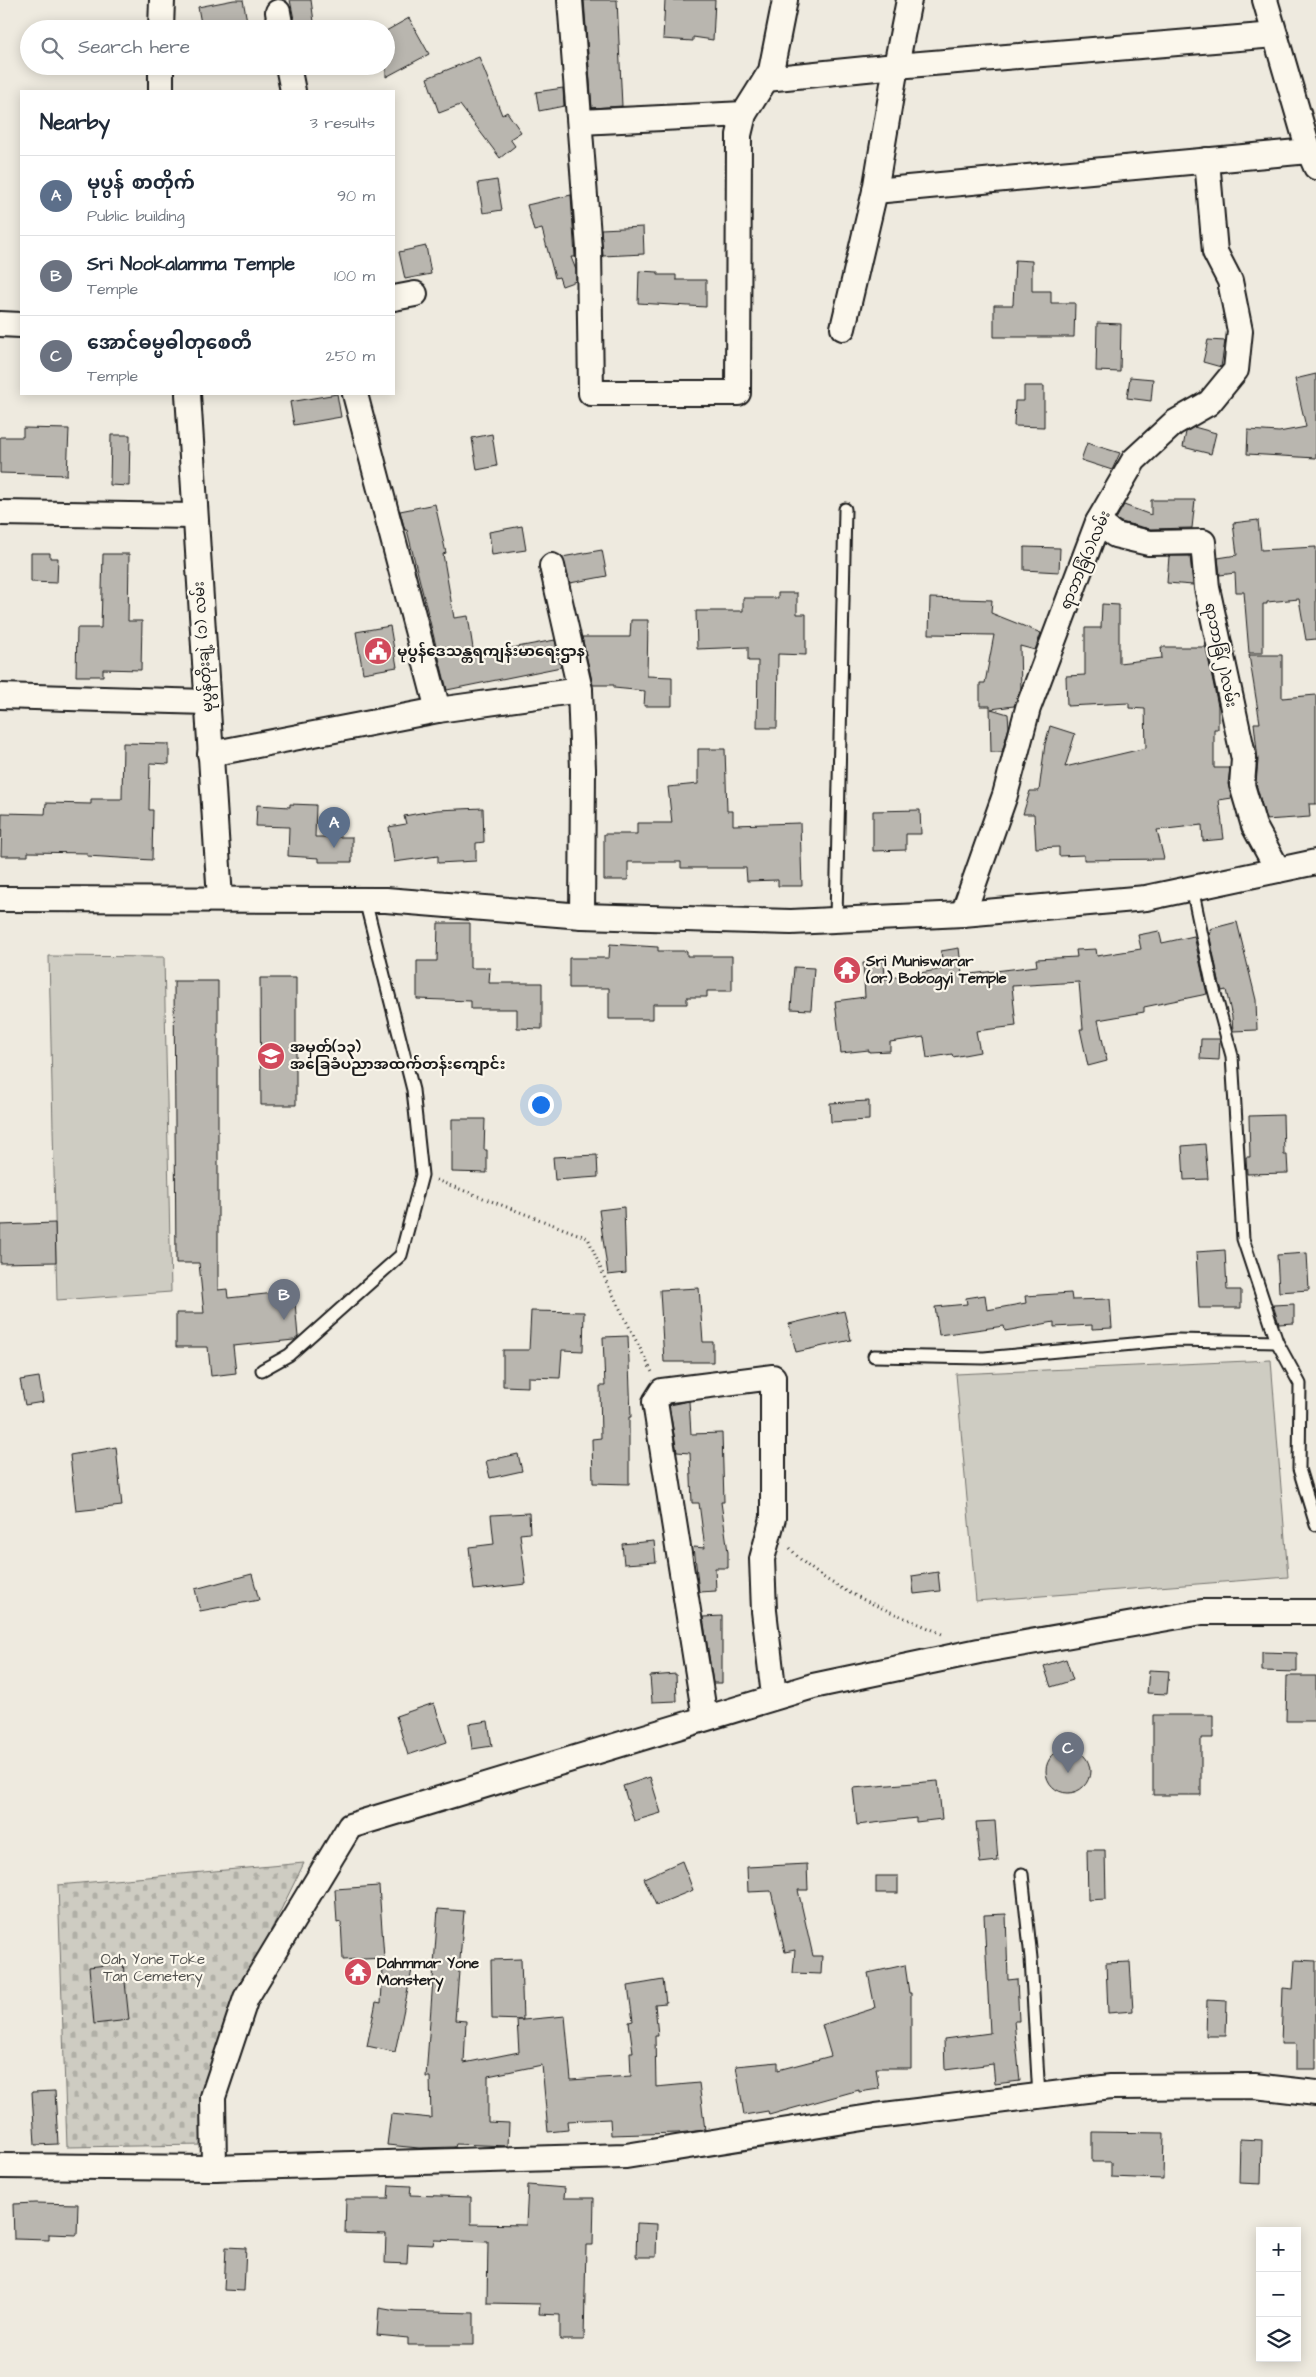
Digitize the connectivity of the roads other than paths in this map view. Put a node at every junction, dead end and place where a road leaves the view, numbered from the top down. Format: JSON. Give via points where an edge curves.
{"nodes":[{"id":1,"x":162,"y":0,"type":"edge"},
{"id":2,"x":570,"y":0,"type":"edge"},
{"id":3,"x":785,"y":0,"type":"edge"},
{"id":4,"x":909,"y":0,"type":"edge"},
{"id":5,"x":1265,"y":0,"type":"edge"},
{"id":6,"x":161,"y":20,"type":"edge"},
{"id":7,"x":1275,"y":35,"type":"junction"},
{"id":8,"x":896,"y":66,"type":"junction"},
{"id":9,"x":161,"y":75,"type":"edge"},
{"id":10,"x":290,"y":75,"type":"edge"},
{"id":11,"x":766,"y":79,"type":"junction"},
{"id":12,"x":161,"y":90,"type":"edge"},
{"id":13,"x":293,"y":90,"type":"edge"},
{"id":14,"x":744,"y":114,"type":"junction"},
{"id":15,"x":580,"y":122,"type":"junction"},
{"id":16,"x":1312,"y":159,"type":"edge"},
{"id":17,"x":1207,"y":160,"type":"junction"},
{"id":18,"x":875,"y":191,"type":"junction"},
{"id":19,"x":0,"y":324,"type":"edge"},
{"id":20,"x":20,"y":325,"type":"edge"},
{"id":21,"x":843,"y":328,"type":"dead end"},
{"id":22,"x":188,"y":395,"type":"edge"},
{"id":23,"x":355,"y":395,"type":"edge"},
{"id":24,"x":846,"y":510,"type":"dead end"},
{"id":25,"x":0,"y":513,"type":"edge"},
{"id":26,"x":194,"y":516,"type":"junction"},
{"id":27,"x":1098,"y":522,"type":"junction"},
{"id":28,"x":552,"y":566,"type":"dead end"},
{"id":29,"x":580,"y":690,"type":"junction"},
{"id":30,"x":0,"y":696,"type":"edge"},
{"id":31,"x":206,"y":702,"type":"junction"},
{"id":32,"x":438,"y":710,"type":"junction"},
{"id":33,"x":210,"y":754,"type":"junction"},
{"id":34,"x":1316,"y":862,"type":"edge"},
{"id":35,"x":1278,"y":870,"type":"junction"},
{"id":36,"x":1192,"y":888,"type":"junction"},
{"id":37,"x":0,"y":899,"type":"edge"},
{"id":38,"x":220,"y":899,"type":"junction"},
{"id":39,"x":365,"y":900,"type":"junction"},
{"id":40,"x":963,"y":914,"type":"junction"},
{"id":41,"x":582,"y":916,"type":"junction"},
{"id":42,"x":836,"y":919,"type":"junction"},
{"id":43,"x":1277,"y":1342,"type":"junction"},
{"id":44,"x":874,"y":1356,"type":"dead end"},
{"id":45,"x":262,"y":1370,"type":"dead end"},
{"id":46,"x":1316,"y":1525,"type":"edge"},
{"id":47,"x":1316,"y":1612,"type":"edge"},
{"id":48,"x":774,"y":1696,"type":"junction"},
{"id":49,"x":705,"y":1718,"type":"junction"},
{"id":50,"x":1022,"y":1874,"type":"dead end"},
{"id":51,"x":1316,"y":2093,"type":"edge"},
{"id":52,"x":1038,"y":2097,"type":"junction"},
{"id":53,"x":0,"y":2166,"type":"edge"},
{"id":54,"x":214,"y":2168,"type":"junction"}],
"edges":[{"from":1,"to":6,"type":"street"},
{"from":2,"to":15,"type":"street"},
{"from":3,"to":11,"type":"street","via":[[771,71]]},
{"from":4,"to":8,"type":"street"},
{"from":5,"to":7,"type":"street"},
{"from":7,"to":8,"type":"street"},
{"from":7,"to":16,"type":"street"},
{"from":8,"to":11,"type":"street"},
{"from":8,"to":18,"type":"street"},
{"from":9,"to":12,"type":"street"},
{"from":10,"to":13,"type":"street"},
{"from":11,"to":14,"type":"street"},
{"from":14,"to":15,"type":"street"},
{"from":14,"to":15,"type":"street","via":[[739,135],[738,393],[591,393],[589,249]]},
{"from":16,"to":17,"type":"street"},
{"from":17,"to":18,"type":"street"},
{"from":17,"to":27,"type":"street","name":"ရာဘာခြံ(၁)လမ်း","via":[[1215,252],[1230,280],[1240,331],[1236,370],[1209,403],[1174,423],[1134,460]]},
{"from":18,"to":21,"type":"street"},
{"from":19,"to":20,"type":"street"},
{"from":22,"to":26,"type":"street","name":"မုပွန်တိုးချဲ့ (၁) လမ်း"},
{"from":23,"to":32,"type":"street"},
{"from":24,"to":42,"type":"lane"},
{"from":25,"to":26,"type":"street"},
{"from":26,"to":31,"type":"street","name":"မုပွန်တိုးချဲ့ (၁) လမ်း"},
{"from":27,"to":35,"type":"street","name":"ရာဘာခြံ(၂)လမ်း","via":[[1115,535],[1149,543],[1203,542],[1207,588],[1244,759],[1242,785],[1254,826]]},
{"from":27,"to":40,"type":"street","name":"ရာဘာခြံ(၁)လမ်း","via":[[1028,708],[1005,795]]},
{"from":28,"to":29,"type":"street"},
{"from":29,"to":32,"type":"street"},
{"from":29,"to":41,"type":"street"},
{"from":30,"to":31,"type":"street"},
{"from":31,"to":33,"type":"street","name":"မုပွန်တိုးချဲ့ (၁) လမ်း"},
{"from":32,"to":33,"type":"street"},
{"from":33,"to":38,"type":"street","name":"မုပွန်တိုးချဲ့ (၁) လမ်း"},
{"from":34,"to":35,"type":"street"},
{"from":35,"to":36,"type":"street"},
{"from":36,"to":40,"type":"street","via":[[1146,898]]},
{"from":36,"to":43,"type":"lane","via":[[1212,983],[1232,1056],[1243,1238]]},
{"from":37,"to":38,"type":"street"},
{"from":38,"to":39,"type":"street"},
{"from":39,"to":41,"type":"street"},
{"from":39,"to":45,"type":"lane","via":[[413,1090],[422,1175],[401,1255],[289,1355]]},
{"from":40,"to":42,"type":"street"},
{"from":41,"to":42,"type":"street","via":[[791,922]]},
{"from":43,"to":44,"type":"lane","via":[[1176,1340],[984,1358]]},
{"from":43,"to":46,"type":"lane","via":[[1300,1384],[1299,1469]]},
{"from":47,"to":48,"type":"street","via":[[1202,1612],[979,1651]]},
{"from":48,"to":49,"type":"street"},
{"from":48,"to":49,"type":"street","via":[[764,1611],[762,1559],[773,1518],[773,1376],[662,1391],[655,1402]]},
{"from":49,"to":54,"type":"street","via":[[350,1826],[246,1998],[213,2097]]},
{"from":50,"to":52,"type":"lane"},
{"from":51,"to":52,"type":"street","via":[[1255,2086],[1111,2087]]},
{"from":52,"to":54,"type":"street","via":[[876,2116],[626,2156]]},
{"from":53,"to":54,"type":"street"}]}
